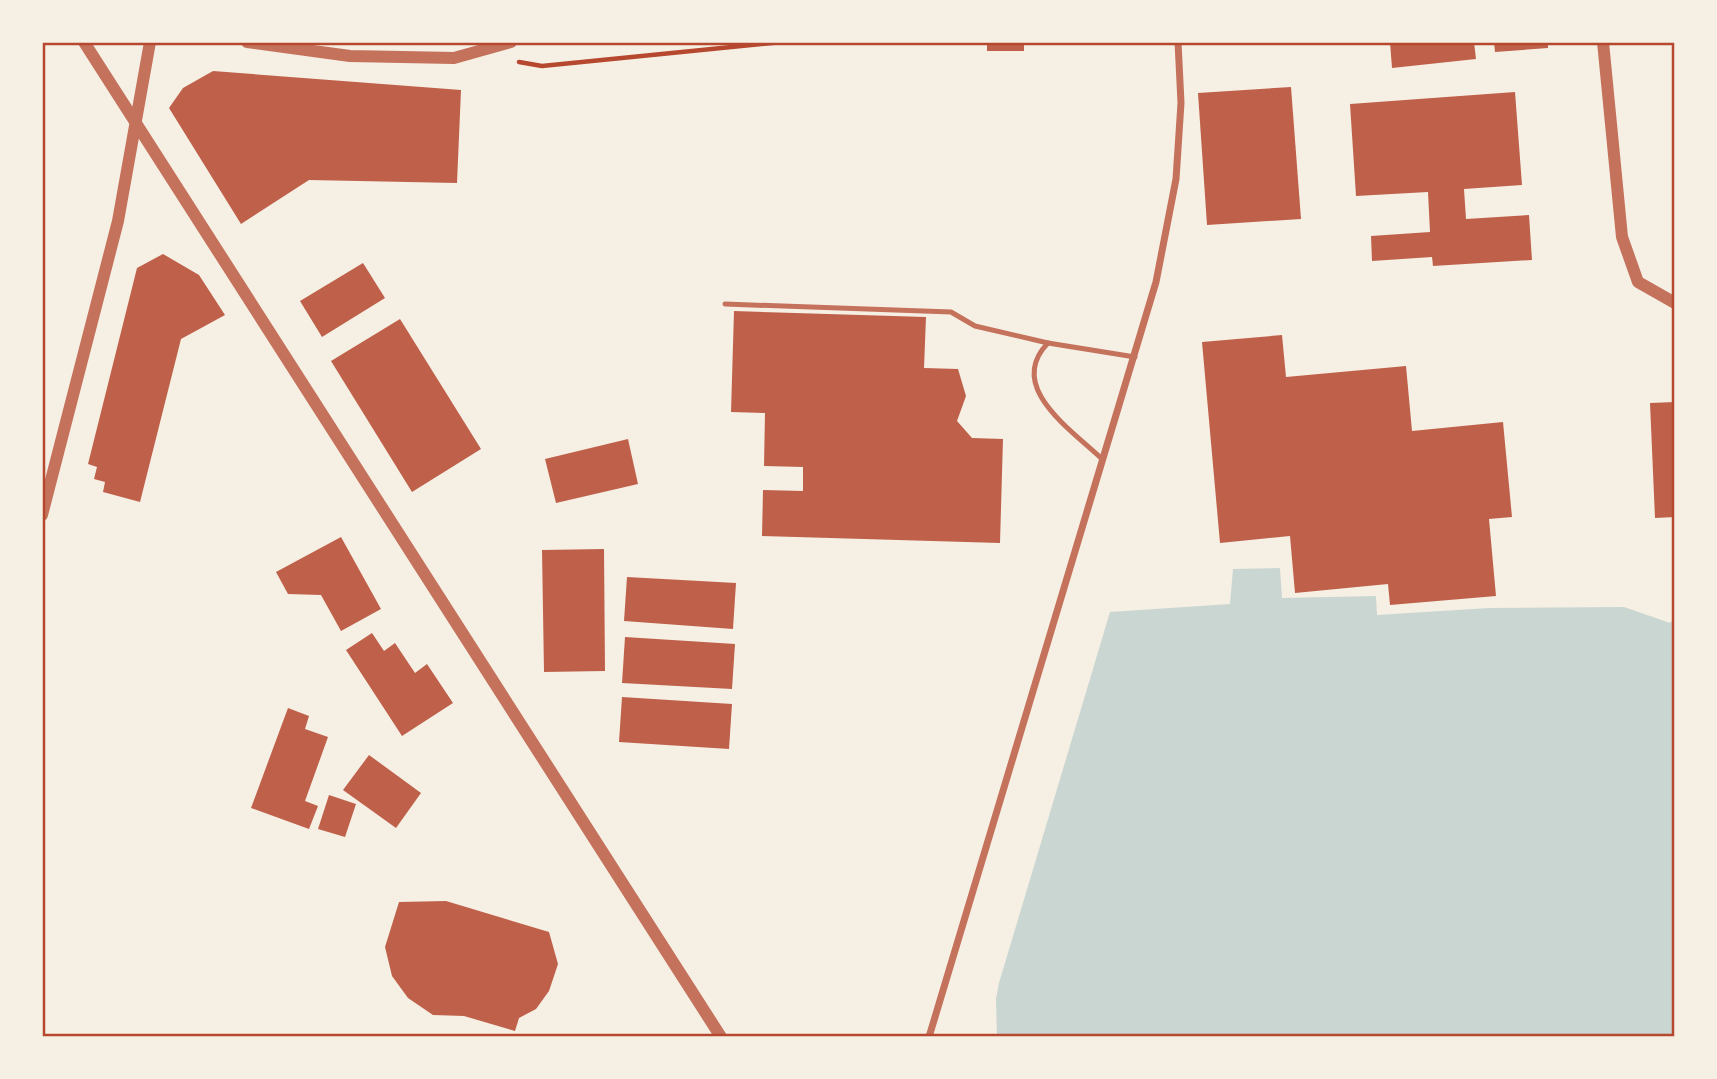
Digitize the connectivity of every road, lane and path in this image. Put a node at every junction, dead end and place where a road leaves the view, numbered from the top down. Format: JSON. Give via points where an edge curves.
{"nodes":[{"id":1,"x":84,"y":42,"type":"edge"},
{"id":2,"x":150,"y":42,"type":"edge"},
{"id":3,"x":247,"y":42,"type":"edge"},
{"id":4,"x":511,"y":42,"type":"edge"},
{"id":5,"x":782,"y":42,"type":"edge"},
{"id":6,"x":1178,"y":42,"type":"edge"},
{"id":7,"x":1603,"y":42,"type":"edge"},
{"id":8,"x":519,"y":62,"type":"dead end"},
{"id":9,"x":134,"y":120,"type":"junction"},
{"id":10,"x":1675,"y":303,"type":"edge"},
{"id":11,"x":725,"y":304,"type":"dead end"},
{"id":12,"x":1048,"y":343,"type":"junction"},
{"id":13,"x":1135,"y":357,"type":"junction"},
{"id":14,"x":1103,"y":460,"type":"junction"},
{"id":15,"x":42,"y":515,"type":"edge"},
{"id":16,"x":721,"y":1037,"type":"edge"},
{"id":17,"x":929,"y":1037,"type":"edge"}],
"edges":[{"from":1,"to":9,"type":"street"},
{"from":2,"to":9,"type":"street"},
{"from":3,"to":4,"type":"street","via":[[350,56],[454,58]]},
{"from":5,"to":8,"type":"path","via":[[542,65]]},
{"from":6,"to":13,"type":"street","via":[[1181,103],[1176,179],[1156,282]]},
{"from":7,"to":10,"type":"street","via":[[1622,237],[1638,282]]},
{"from":9,"to":15,"type":"street","via":[[118,221]]},
{"from":9,"to":16,"type":"street"},
{"from":11,"to":12,"type":"lane","via":[[951,312],[975,326]]},
{"from":12,"to":13,"type":"lane"},
{"from":12,"to":14,"type":"lane","via":[[1036,355],[1033,374],[1039,398]]},
{"from":13,"to":14,"type":"street"},
{"from":14,"to":17,"type":"street"}]}
